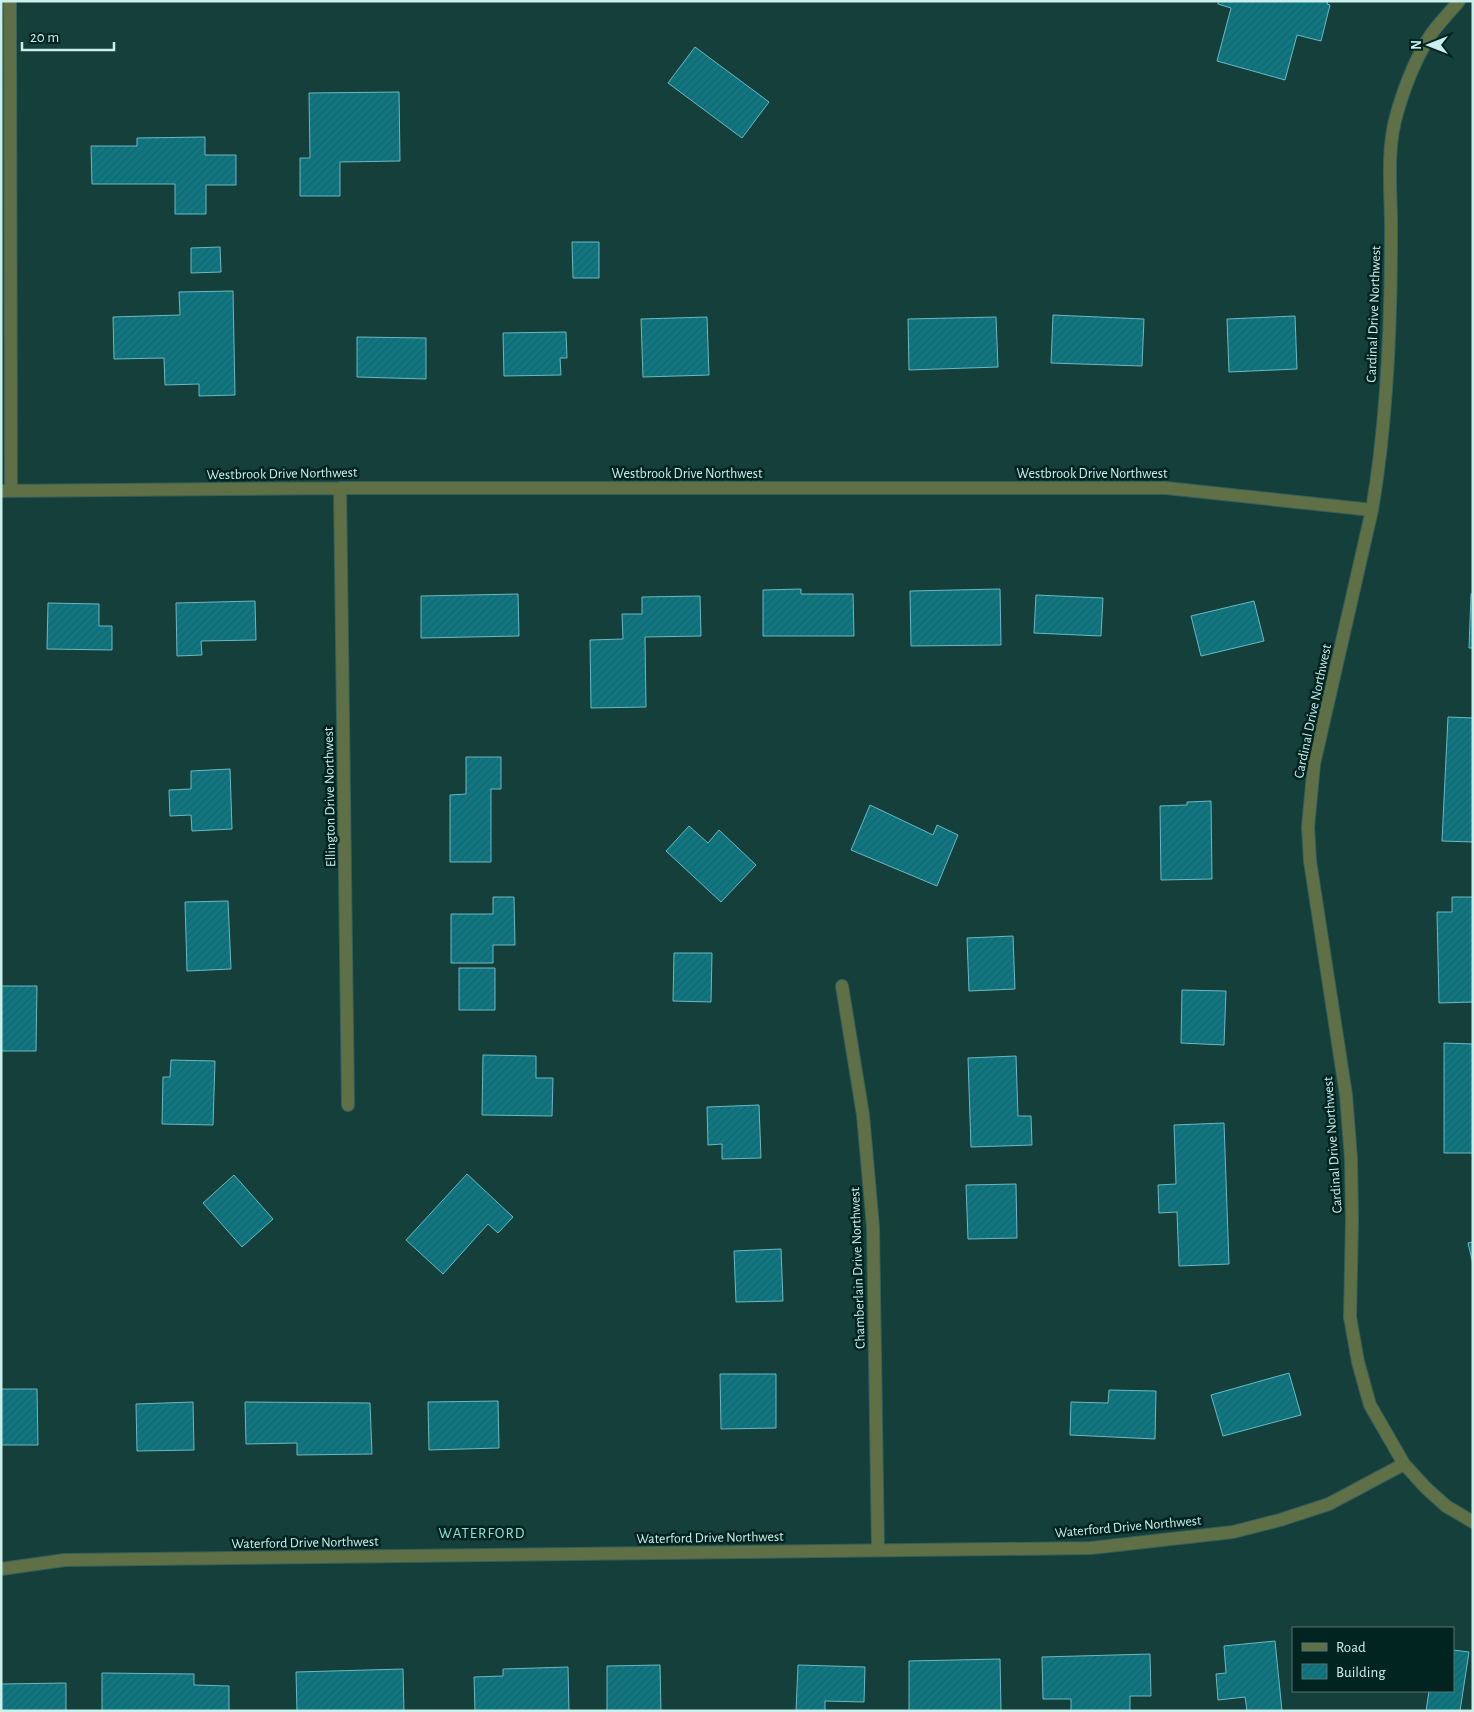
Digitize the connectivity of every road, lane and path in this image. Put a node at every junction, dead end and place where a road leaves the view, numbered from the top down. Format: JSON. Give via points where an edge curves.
{"nodes":[{"id":1,"x":10,"y":1,"type":"edge"},
{"id":2,"x":1459,"y":1,"type":"edge"},
{"id":3,"x":340,"y":488,"type":"junction"},
{"id":4,"x":6,"y":491,"type":"edge"},
{"id":5,"x":1372,"y":510,"type":"junction"},
{"id":6,"x":842,"y":986,"type":"dead end"},
{"id":7,"x":348,"y":1105,"type":"dead end"},
{"id":8,"x":1404,"y":1464,"type":"junction"},
{"id":9,"x":1473,"y":1522,"type":"edge"},
{"id":10,"x":878,"y":1550,"type":"junction"},
{"id":11,"x":1,"y":1568,"type":"edge"}],
"edges":[{"from":1,"to":4,"type":"street"},
{"from":2,"to":5,"type":"street","name":"Cardinal Drive Northwest","via":[[1432,33],[1410,72],[1396,114],[1390,153],[1392,238],[1387,364],[1379,470]]},
{"from":3,"to":4,"type":"street","name":"Westbrook Drive Northwest"},
{"from":3,"to":5,"type":"street","name":"Westbrook Drive Northwest","via":[[1166,488]]},
{"from":3,"to":7,"type":"street","name":"Ellington Drive Northwest"},
{"from":5,"to":8,"type":"street","name":"Cardinal Drive Northwest","via":[[1314,764],[1308,827],[1310,861],[1346,1095],[1352,1211],[1350,1317],[1370,1405]]},
{"from":6,"to":10,"type":"street","name":"Chamberlain Drive Northwest","via":[[862,1115],[873,1227]]},
{"from":8,"to":9,"type":"street","name":"Cardinal Drive Northwest","via":[[1446,1506]]},
{"from":8,"to":10,"type":"street","name":"Waterford Drive Northwest","via":[[1329,1504],[1233,1532],[1091,1548]]},
{"from":10,"to":11,"type":"street","name":"Waterford Drive Northwest","via":[[65,1560]]}]}
